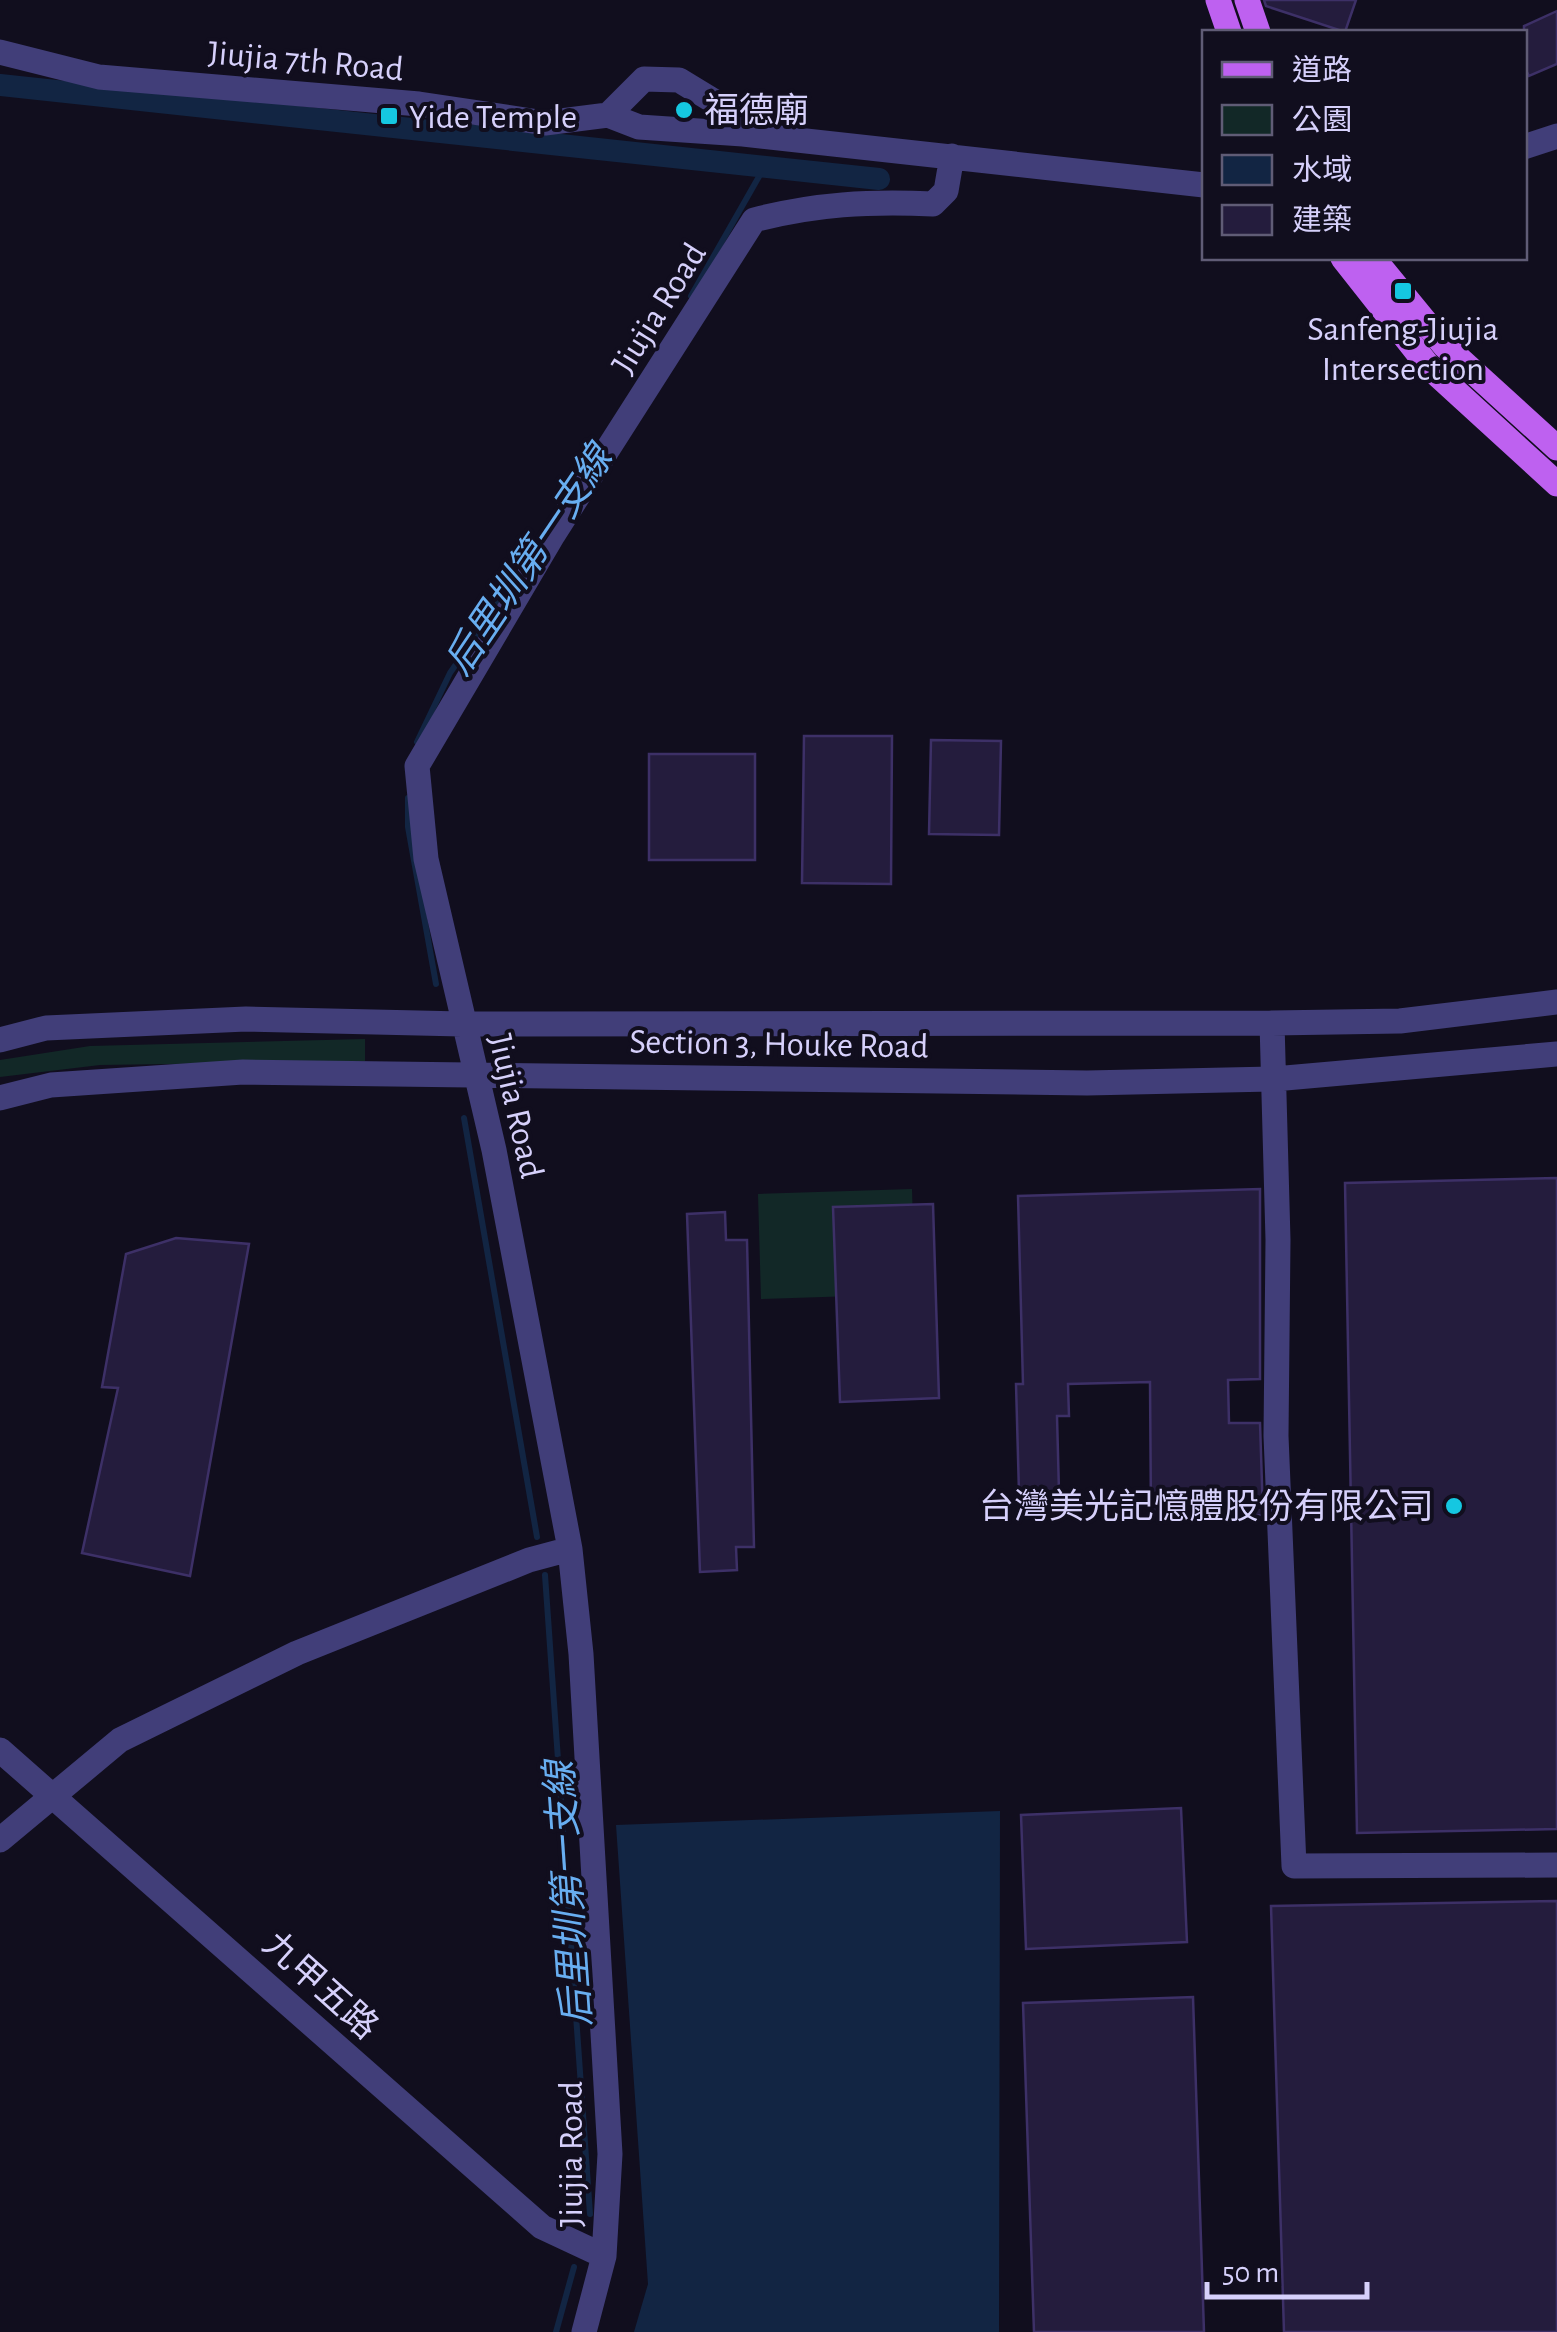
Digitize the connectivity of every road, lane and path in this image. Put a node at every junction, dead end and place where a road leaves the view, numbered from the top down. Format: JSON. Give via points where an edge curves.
{"nodes":[{"id":1,"x":1218,"y":0,"type":"edge"},
{"id":2,"x":1247,"y":0,"type":"edge"},
{"id":3,"x":1228,"y":30,"type":"edge"},
{"id":4,"x":1257,"y":30,"type":"edge"},
{"id":5,"x":0,"y":52,"type":"edge"},
{"id":6,"x":608,"y":115,"type":"junction"},
{"id":7,"x":1557,"y":136,"type":"edge"},
{"id":8,"x":773,"y":137,"type":"junction"},
{"id":9,"x":1527,"y":146,"type":"edge"},
{"id":10,"x":952,"y":156,"type":"junction"},
{"id":11,"x":1202,"y":185,"type":"edge"},
{"id":12,"x":1345,"y":260,"type":"edge"},
{"id":13,"x":1375,"y":260,"type":"edge"},
{"id":14,"x":1557,"y":448,"type":"edge"},
{"id":15,"x":1557,"y":484,"type":"edge"},
{"id":16,"x":1557,"y":1002,"type":"edge"},
{"id":17,"x":1272,"y":1023,"type":"junction"},
{"id":18,"x":462,"y":1024,"type":"junction"},
{"id":19,"x":0,"y":1040,"type":"edge"},
{"id":20,"x":1557,"y":1054,"type":"edge"},
{"id":21,"x":475,"y":1076,"type":"junction"},
{"id":22,"x":1274,"y":1078,"type":"junction"},
{"id":23,"x":0,"y":1098,"type":"edge"},
{"id":24,"x":570,"y":1549,"type":"junction"},
{"id":25,"x":0,"y":1750,"type":"edge"},
{"id":26,"x":55,"y":1796,"type":"junction"},
{"id":27,"x":0,"y":1840,"type":"edge"},
{"id":28,"x":1557,"y":1864,"type":"edge"},
{"id":29,"x":604,"y":2256,"type":"junction"},
{"id":30,"x":584,"y":2332,"type":"edge"}],
"edges":[{"from":1,"to":3,"type":"main road"},
{"from":2,"to":4,"type":"main road"},
{"from":5,"to":6,"type":"street","name":"Jiujia 7th Road","via":[[99,78],[419,104],[545,123]]},
{"from":6,"to":8,"type":"street","name":"Jiujia 7th Road","via":[[639,127]]},
{"from":6,"to":8,"type":"street","name":"Jiujia 7th Road","via":[[644,79],[680,80]]},
{"from":7,"to":9,"type":"street"},
{"from":8,"to":10,"type":"street","name":"Jiujia 7th Road"},
{"from":10,"to":11,"type":"street","name":"Jiujia 7th Road"},
{"from":10,"to":18,"type":"street","name":"Jiujia Road","via":[[946,191],[933,204],[866,201],[754,220],[447,712],[417,766],[426,859]]},
{"from":12,"to":15,"type":"main road","via":[[1429,366]]},
{"from":13,"to":14,"type":"main road","via":[[1445,346]]},
{"from":16,"to":17,"type":"street","name":"Section 3, Houke Road","via":[[1400,1020]]},
{"from":17,"to":18,"type":"street","name":"Section 3, Houke Road"},
{"from":17,"to":22,"type":"street"},
{"from":18,"to":19,"type":"street","name":"Section 3, Houke Road","via":[[246,1019],[46,1028]]},
{"from":18,"to":21,"type":"street","name":"Jiujia Road"},
{"from":20,"to":22,"type":"street","name":"Section 3, Houke Road"},
{"from":21,"to":22,"type":"street","name":"Section 3, Houke Road","via":[[1086,1083]]},
{"from":21,"to":23,"type":"street","name":"Section 3, Houke Road","via":[[243,1072],[51,1085]]},
{"from":21,"to":24,"type":"street","name":"Jiujia Road"},
{"from":22,"to":28,"type":"street","via":[[1276,1436],[1294,1866]]},
{"from":24,"to":26,"type":"street","via":[[297,1652],[120,1740]]},
{"from":24,"to":29,"type":"street","name":"Jiujia Road","via":[[610,2154]]},
{"from":25,"to":26,"type":"street","name":"九甲五路"},
{"from":26,"to":27,"type":"street"},
{"from":26,"to":29,"type":"street","name":"九甲五路","via":[[542,2227]]},
{"from":29,"to":30,"type":"street","name":"Jiujia Road"}]}
